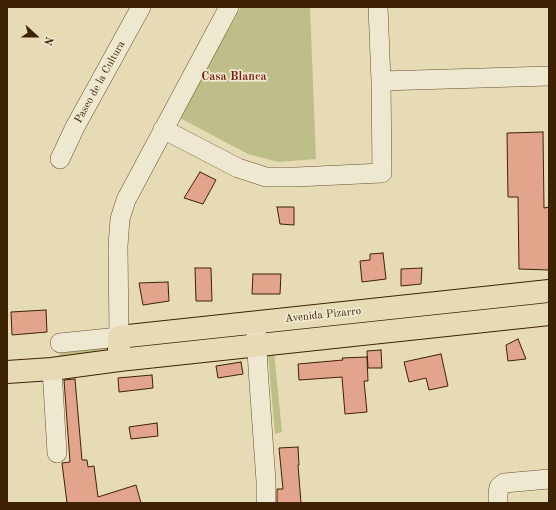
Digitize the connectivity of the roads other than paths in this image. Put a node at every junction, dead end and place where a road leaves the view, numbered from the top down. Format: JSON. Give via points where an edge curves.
{"nodes":[{"id":1,"x":141,"y":7,"type":"edge"},
{"id":2,"x":229,"y":7,"type":"edge"},
{"id":3,"x":378,"y":7,"type":"edge"},
{"id":4,"x":549,"y":76,"type":"edge"},
{"id":5,"x":381,"y":81,"type":"junction"},
{"id":6,"x":163,"y":129,"type":"junction"},
{"id":7,"x":60,"y":159,"type":"dead end"},
{"id":8,"x":549,"y":291,"type":"edge"},
{"id":9,"x":549,"y":314,"type":"edge"},
{"id":10,"x":255,"y":322,"type":"junction"},
{"id":11,"x":119,"y":337,"type":"junction"},
{"id":12,"x":60,"y":343,"type":"dead end"},
{"id":13,"x":257,"y":345,"type":"junction"},
{"id":14,"x":119,"y":360,"type":"junction"},
{"id":15,"x":52,"y":369,"type":"junction"},
{"id":16,"x":7,"y":372,"type":"edge"},
{"id":17,"x":57,"y":453,"type":"dead end"},
{"id":18,"x":549,"y":479,"type":"edge"},
{"id":19,"x":498,"y":498,"type":"edge"},
{"id":20,"x":266,"y":503,"type":"edge"}],
"edges":[{"from":1,"to":7,"type":"street","name":"Paseo de la Cultura"},
{"from":2,"to":6,"type":"street"},
{"from":3,"to":5,"type":"street"},
{"from":4,"to":5,"type":"street"},
{"from":5,"to":6,"type":"street","via":[[382,173],[266,177],[238,168]]},
{"from":6,"to":11,"type":"street","via":[[126,200],[120,219]]},
{"from":8,"to":10,"type":"main road","name":"Avenida Pizarro"},
{"from":9,"to":13,"type":"main road"},
{"from":10,"to":11,"type":"main road","name":"Avenida Pizarro"},
{"from":10,"to":13,"type":"street"},
{"from":11,"to":12,"type":"street"},
{"from":11,"to":14,"type":"main road"},
{"from":13,"to":14,"type":"main road"},
{"from":13,"to":20,"type":"street"},
{"from":14,"to":15,"type":"main road"},
{"from":15,"to":16,"type":"main road"},
{"from":15,"to":17,"type":"street"},
{"from":18,"to":19,"type":"street","via":[[504,483],[499,487]]}]}
